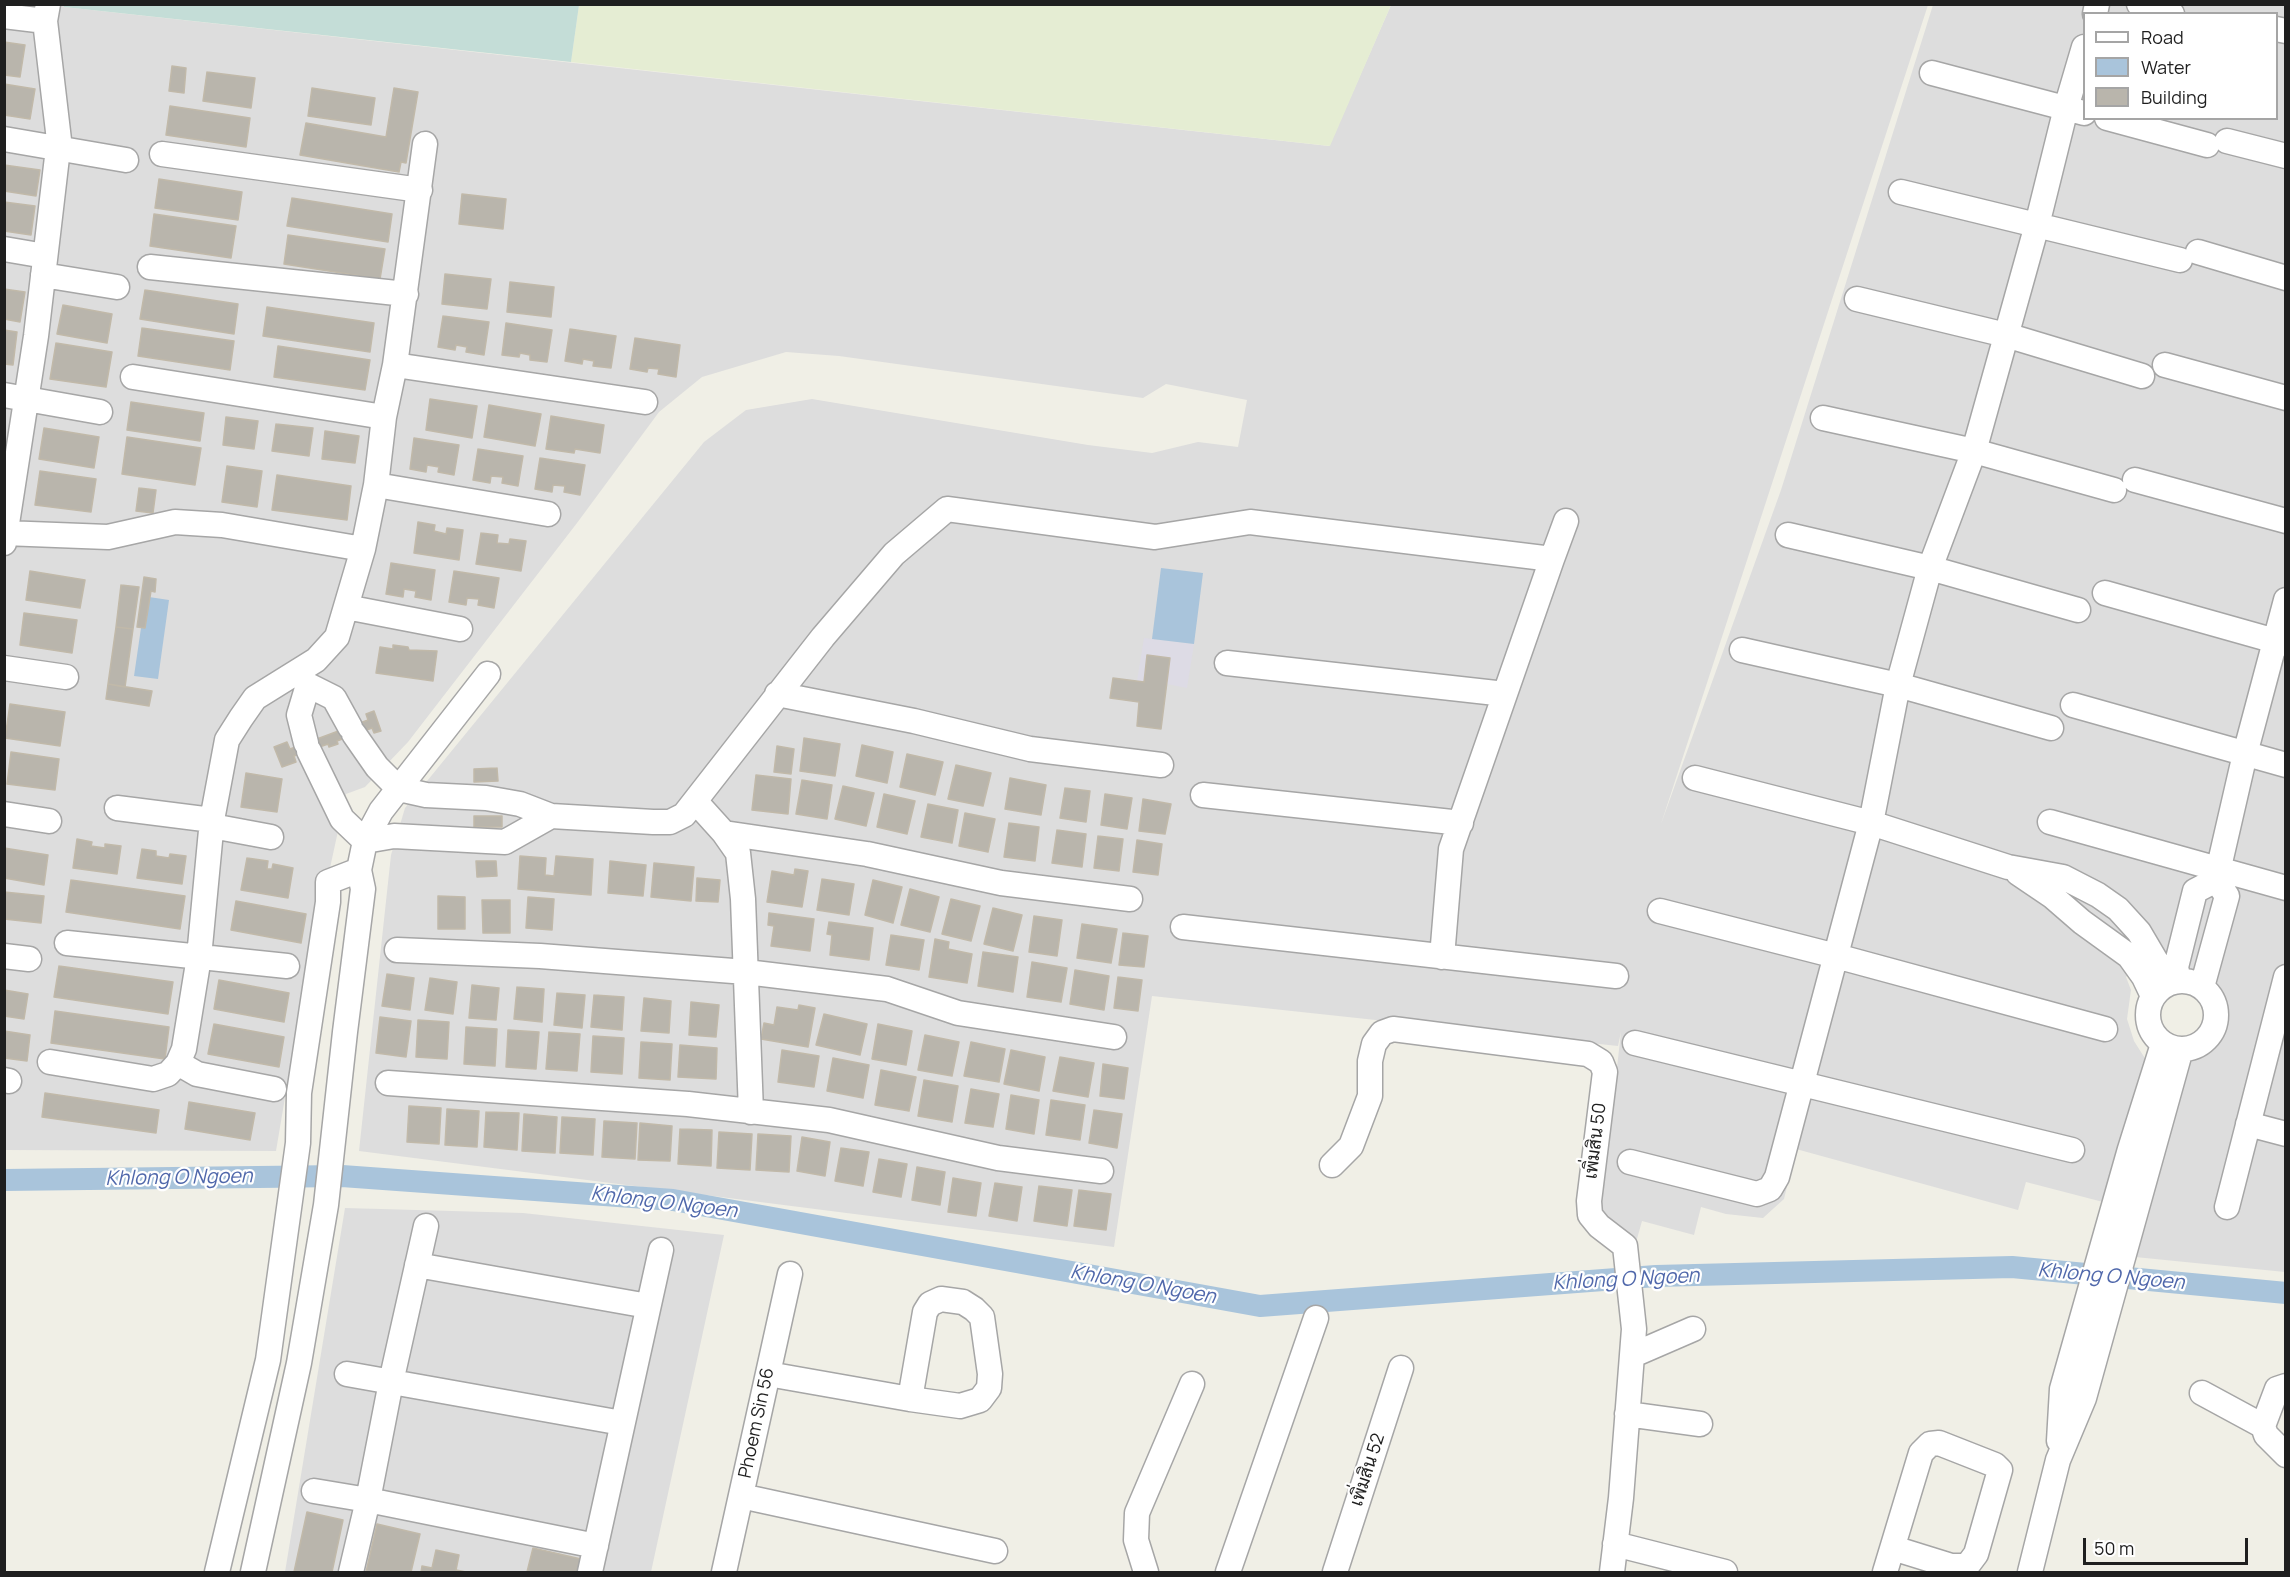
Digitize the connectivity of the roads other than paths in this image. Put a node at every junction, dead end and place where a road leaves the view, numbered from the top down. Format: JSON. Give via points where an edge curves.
{"nodes":[{"id":1,"x":2139,"y":4,"type":"edge"},
{"id":2,"x":2165,"y":12,"type":"edge"},
{"id":3,"x":47,"y":13,"type":"edge"},
{"id":4,"x":4,"y":16,"type":"edge"},
{"id":5,"x":2083,"y":60,"type":"edge"},
{"id":6,"x":1932,"y":73,"type":"dead end"},
{"id":7,"x":2075,"y":110,"type":"edge"},
{"id":8,"x":2115,"y":120,"type":"edge"},
{"id":9,"x":4,"y":139,"type":"edge"},
{"id":10,"x":425,"y":144,"type":"dead end"},
{"id":11,"x":59,"y":149,"type":"junction"},
{"id":12,"x":162,"y":154,"type":"dead end"},
{"id":13,"x":2286,"y":156,"type":"edge"},
{"id":14,"x":126,"y":160,"type":"dead end"},
{"id":15,"x":420,"y":190,"type":"junction"},
{"id":16,"x":1901,"y":192,"type":"dead end"},
{"id":17,"x":2037,"y":225,"type":"junction"},
{"id":18,"x":4,"y":249,"type":"edge"},
{"id":19,"x":44,"y":265,"type":"junction"},
{"id":20,"x":150,"y":267,"type":"dead end"},
{"id":21,"x":2286,"y":278,"type":"edge"},
{"id":22,"x":117,"y":287,"type":"dead end"},
{"id":23,"x":406,"y":294,"type":"junction"},
{"id":24,"x":1857,"y":298,"type":"dead end"},
{"id":25,"x":2006,"y":335,"type":"junction"},
{"id":26,"x":395,"y":365,"type":"junction"},
{"id":27,"x":2165,"y":365,"type":"dead end"},
{"id":28,"x":2142,"y":376,"type":"dead end"},
{"id":29,"x":133,"y":377,"type":"dead end"},
{"id":30,"x":15,"y":397,"type":"edge"},
{"id":31,"x":2286,"y":399,"type":"edge"},
{"id":32,"x":645,"y":402,"type":"dead end"},
{"id":33,"x":100,"y":412,"type":"dead end"},
{"id":34,"x":384,"y":417,"type":"junction"},
{"id":35,"x":1823,"y":418,"type":"dead end"},
{"id":36,"x":1974,"y":451,"type":"junction"},
{"id":37,"x":376,"y":485,"type":"junction"},
{"id":38,"x":548,"y":514,"type":"dead end"},
{"id":39,"x":1566,"y":521,"type":"dead end"},
{"id":40,"x":2286,"y":521,"type":"edge"},
{"id":41,"x":1788,"y":535,"type":"dead end"},
{"id":42,"x":5,"y":536,"type":"edge"},
{"id":43,"x":363,"y":549,"type":"junction"},
{"id":44,"x":1552,"y":559,"type":"junction"},
{"id":45,"x":1930,"y":568,"type":"junction"},
{"id":46,"x":2105,"y":592,"type":"dead end"},
{"id":47,"x":2286,"y":600,"type":"edge"},
{"id":48,"x":346,"y":608,"type":"junction"},
{"id":49,"x":2078,"y":610,"type":"dead end"},
{"id":50,"x":460,"y":629,"type":"dead end"},
{"id":51,"x":2280,"y":642,"type":"edge"},
{"id":52,"x":1742,"y":651,"type":"dead end"},
{"id":53,"x":1227,"y":663,"type":"dead end"},
{"id":54,"x":4,"y":668,"type":"edge"},
{"id":55,"x":488,"y":674,"type":"dead end"},
{"id":56,"x":66,"y":677,"type":"dead end"},
{"id":57,"x":303,"y":679,"type":"junction"},
{"id":58,"x":1898,"y":685,"type":"junction"},
{"id":59,"x":777,"y":694,"type":"junction"},
{"id":60,"x":1505,"y":694,"type":"junction"},
{"id":61,"x":2073,"y":705,"type":"dead end"},
{"id":62,"x":2051,"y":728,"type":"dead end"},
{"id":63,"x":2245,"y":754,"type":"junction"},
{"id":64,"x":1161,"y":765,"type":"dead end"},
{"id":65,"x":2286,"y":765,"type":"edge"},
{"id":66,"x":1695,"y":778,"type":"dead end"},
{"id":67,"x":399,"y":789,"type":"junction"},
{"id":68,"x":1203,"y":795,"type":"dead end"},
{"id":69,"x":696,"y":802,"type":"junction"},
{"id":70,"x":117,"y":808,"type":"dead end"},
{"id":71,"x":4,"y":814,"type":"edge"},
{"id":72,"x":552,"y":816,"type":"junction"},
{"id":73,"x":49,"y":821,"type":"dead end"},
{"id":74,"x":2050,"y":822,"type":"dead end"},
{"id":75,"x":212,"y":823,"type":"junction"},
{"id":76,"x":1461,"y":823,"type":"junction"},
{"id":77,"x":1871,"y":823,"type":"junction"},
{"id":78,"x":724,"y":832,"type":"junction"},
{"id":79,"x":271,"y":837,"type":"dead end"},
{"id":80,"x":365,"y":841,"type":"junction"},
{"id":81,"x":359,"y":870,"type":"junction"},
{"id":82,"x":2217,"y":875,"type":"junction"},
{"id":83,"x":2286,"y":888,"type":"edge"},
{"id":84,"x":1130,"y":899,"type":"dead end"},
{"id":85,"x":1659,"y":911,"type":"dead end"},
{"id":86,"x":1184,"y":927,"type":"dead end"},
{"id":87,"x":67,"y":943,"type":"dead end"},
{"id":88,"x":397,"y":950,"type":"dead end"},
{"id":89,"x":4,"y":956,"type":"edge"},
{"id":90,"x":1836,"y":956,"type":"junction"},
{"id":91,"x":199,"y":957,"type":"junction"},
{"id":92,"x":1442,"y":957,"type":"junction"},
{"id":93,"x":29,"y":959,"type":"dead end"},
{"id":94,"x":287,"y":966,"type":"dead end"},
{"id":95,"x":746,"y":972,"type":"junction"},
{"id":96,"x":1616,"y":976,"type":"dead end"},
{"id":97,"x":2286,"y":977,"type":"edge"},
{"id":98,"x":2167,"y":987,"type":"junction"},
{"id":99,"x":2202,"y":987,"type":"junction"},
{"id":100,"x":2281,"y":1010,"type":"edge"},
{"id":101,"x":2104,"y":1029,"type":"dead end"},
{"id":102,"x":1114,"y":1037,"type":"dead end"},
{"id":103,"x":1635,"y":1043,"type":"dead end"},
{"id":104,"x":2172,"y":1047,"type":"junction"},
{"id":105,"x":50,"y":1062,"type":"dead end"},
{"id":106,"x":178,"y":1064,"type":"junction"},
{"id":107,"x":388,"y":1083,"type":"dead end"},
{"id":108,"x":1802,"y":1084,"type":"junction"},
{"id":109,"x":274,"y":1089,"type":"dead end"},
{"id":110,"x":752,"y":1112,"type":"junction"},
{"id":111,"x":2248,"y":1124,"type":"junction"},
{"id":112,"x":2286,"y":1134,"type":"edge"},
{"id":113,"x":2072,"y":1150,"type":"dead end"},
{"id":114,"x":1630,"y":1162,"type":"dead end"},
{"id":115,"x":1332,"y":1165,"type":"dead end"},
{"id":116,"x":1101,"y":1171,"type":"dead end"},
{"id":117,"x":2228,"y":1208,"type":"dead end"},
{"id":118,"x":426,"y":1226,"type":"dead end"},
{"id":119,"x":661,"y":1250,"type":"dead end"},
{"id":120,"x":417,"y":1265,"type":"junction"},
{"id":121,"x":790,"y":1274,"type":"dead end"},
{"id":122,"x":648,"y":1306,"type":"junction"},
{"id":123,"x":1316,"y":1318,"type":"dead end"},
{"id":124,"x":1693,"y":1329,"type":"dead end"},
{"id":125,"x":1632,"y":1355,"type":"junction"},
{"id":126,"x":1401,"y":1368,"type":"dead end"},
{"id":127,"x":347,"y":1374,"type":"dead end"},
{"id":128,"x":768,"y":1374,"type":"junction"},
{"id":129,"x":391,"y":1382,"type":"junction"},
{"id":130,"x":1192,"y":1384,"type":"dead end"},
{"id":131,"x":2286,"y":1386,"type":"edge"},
{"id":132,"x":2202,"y":1393,"type":"dead end"},
{"id":133,"x":910,"y":1399,"type":"junction"},
{"id":134,"x":1627,"y":1414,"type":"junction"},
{"id":135,"x":622,"y":1423,"type":"junction"},
{"id":136,"x":1700,"y":1424,"type":"dead end"},
{"id":137,"x":2262,"y":1426,"type":"junction"},
{"id":138,"x":2286,"y":1455,"type":"edge"},
{"id":139,"x":314,"y":1491,"type":"dead end"},
{"id":140,"x":741,"y":1496,"type":"junction"},
{"id":141,"x":368,"y":1500,"type":"junction"},
{"id":142,"x":1615,"y":1544,"type":"junction"},
{"id":143,"x":596,"y":1546,"type":"junction"},
{"id":144,"x":1893,"y":1548,"type":"junction"},
{"id":145,"x":995,"y":1551,"type":"dead end"},
{"id":146,"x":217,"y":1572,"type":"edge"},
{"id":147,"x":253,"y":1572,"type":"edge"},
{"id":148,"x":351,"y":1572,"type":"edge"},
{"id":149,"x":590,"y":1572,"type":"edge"},
{"id":150,"x":724,"y":1572,"type":"edge"},
{"id":151,"x":1146,"y":1572,"type":"edge"},
{"id":152,"x":1228,"y":1572,"type":"edge"},
{"id":153,"x":1335,"y":1572,"type":"edge"},
{"id":154,"x":1612,"y":1572,"type":"edge"},
{"id":155,"x":1725,"y":1572,"type":"edge"},
{"id":156,"x":1886,"y":1572,"type":"edge"},
{"id":157,"x":2030,"y":1572,"type":"edge"}],
"edges":[{"from":1,"to":2,"type":"street"},
{"from":3,"to":4,"type":"street"},
{"from":3,"to":11,"type":"street"},
{"from":5,"to":7,"type":"street"},
{"from":6,"to":7,"type":"street"},
{"from":7,"to":17,"type":"street"},
{"from":8,"to":13,"type":"street"},
{"from":9,"to":11,"type":"street"},
{"from":10,"to":15,"type":"street"},
{"from":11,"to":14,"type":"street"},
{"from":11,"to":19,"type":"street"},
{"from":12,"to":15,"type":"street"},
{"from":15,"to":23,"type":"street"},
{"from":16,"to":17,"type":"street"},
{"from":17,"to":21,"type":"street"},
{"from":17,"to":25,"type":"street"},
{"from":18,"to":19,"type":"street"},
{"from":19,"to":22,"type":"street"},
{"from":19,"to":30,"type":"street"},
{"from":20,"to":23,"type":"street"},
{"from":23,"to":26,"type":"street"},
{"from":24,"to":25,"type":"street"},
{"from":25,"to":28,"type":"street"},
{"from":25,"to":36,"type":"street"},
{"from":26,"to":32,"type":"street"},
{"from":26,"to":34,"type":"street"},
{"from":27,"to":31,"type":"street"},
{"from":29,"to":34,"type":"street"},
{"from":30,"to":33,"type":"street"},
{"from":30,"to":42,"type":"street"},
{"from":34,"to":37,"type":"street"},
{"from":35,"to":36,"type":"street"},
{"from":36,"to":40,"type":"street"},
{"from":36,"to":45,"type":"street"},
{"from":37,"to":38,"type":"street"},
{"from":37,"to":43,"type":"street"},
{"from":39,"to":44,"type":"street"},
{"from":41,"to":45,"type":"street"},
{"from":42,"to":43,"type":"street","via":[[108,537],[175,522],[222,525]]},
{"from":43,"to":48,"type":"street"},
{"from":44,"to":59,"type":"street","via":[[1251,522],[1155,537],[947,509],[894,554]]},
{"from":44,"to":60,"type":"street"},
{"from":45,"to":49,"type":"street"},
{"from":45,"to":58,"type":"street"},
{"from":46,"to":51,"type":"street"},
{"from":47,"to":51,"type":"street"},
{"from":48,"to":50,"type":"street"},
{"from":48,"to":57,"type":"street","via":[[337,637]]},
{"from":51,"to":63,"type":"street"},
{"from":52,"to":58,"type":"street"},
{"from":53,"to":60,"type":"street"},
{"from":54,"to":56,"type":"street"},
{"from":55,"to":67,"type":"street"},
{"from":57,"to":67,"type":"street","via":[[334,698],[377,767]]},
{"from":57,"to":75,"type":"street","via":[[255,698],[227,740]]},
{"from":57,"to":80,"type":"street","via":[[300,714],[308,747],[342,819]]},
{"from":58,"to":62,"type":"street"},
{"from":58,"to":77,"type":"street"},
{"from":59,"to":64,"type":"street","via":[[1030,749]]},
{"from":59,"to":69,"type":"street"},
{"from":60,"to":76,"type":"street"},
{"from":61,"to":63,"type":"street"},
{"from":63,"to":65,"type":"street"},
{"from":63,"to":82,"type":"street"},
{"from":66,"to":77,"type":"street"},
{"from":67,"to":72,"type":"street","via":[[426,795],[486,798],[520,804]]},
{"from":67,"to":80,"type":"street","via":[[381,811]]},
{"from":68,"to":76,"type":"street"},
{"from":69,"to":72,"type":"street","via":[[670,822]]},
{"from":69,"to":78,"type":"street"},
{"from":70,"to":75,"type":"street"},
{"from":71,"to":73,"type":"street"},
{"from":72,"to":80,"type":"street","via":[[505,842],[394,836]]},
{"from":74,"to":82,"type":"street"},
{"from":75,"to":79,"type":"street"},
{"from":75,"to":91,"type":"street"},
{"from":76,"to":92,"type":"street","via":[[1451,849]]},
{"from":77,"to":90,"type":"street"},
{"from":77,"to":98,"type":"street","via":[[2008,867],[2063,877],[2098,895],[2118,909],[2139,932]]},
{"from":78,"to":84,"type":"street","via":[[867,854],[1001,883]]},
{"from":78,"to":95,"type":"street","via":[[738,853]]},
{"from":80,"to":81,"type":"street"},
{"from":81,"to":146,"type":"street","via":[[328,882],[268,1360]]},
{"from":81,"to":147,"type":"street","via":[[363,889],[326,1205],[299,1363]]},
{"from":82,"to":83,"type":"street"},
{"from":82,"to":98,"type":"street","via":[[2195,891],[2176,967]]},
{"from":82,"to":99,"type":"street","via":[[2227,896]]},
{"from":85,"to":90,"type":"street"},
{"from":86,"to":92,"type":"street"},
{"from":87,"to":91,"type":"street"},
{"from":88,"to":95,"type":"street","via":[[540,956]]},
{"from":89,"to":93,"type":"street"},
{"from":90,"to":101,"type":"street"},
{"from":90,"to":108,"type":"street"},
{"from":91,"to":94,"type":"street"},
{"from":91,"to":106,"type":"street"},
{"from":92,"to":96,"type":"street"},
{"from":95,"to":102,"type":"street","via":[[887,989],[958,1013]]},
{"from":95,"to":110,"type":"street"},
{"from":97,"to":100,"type":"street"},
{"from":98,"to":99,"type":"street","via":[[2194,983]]},
{"from":98,"to":104,"type":"street","via":[[2147,1017],[2150,1027]]},
{"from":99,"to":104,"type":"street","via":[[2213,1002],[2215,1025],[2201,1044]]},
{"from":100,"to":111,"type":"street"},
{"from":103,"to":108,"type":"street"},
{"from":104,"to":157,"type":"street","via":[[2073,1394]]},
{"from":105,"to":106,"type":"street","via":[[153,1079],[168,1074]]},
{"from":106,"to":109,"type":"street","via":[[197,1074]]},
{"from":107,"to":110,"type":"street"},
{"from":108,"to":113,"type":"street"},
{"from":108,"to":114,"type":"street","via":[[1777,1178],[1770,1189],[1757,1194]]},
{"from":110,"to":116,"type":"street","via":[[829,1120],[998,1158]]},
{"from":111,"to":112,"type":"street"},
{"from":111,"to":117,"type":"street"},
{"from":115,"to":125,"type":"street","name":"เพิ่มสิน 50","via":[[1351,1146],[1370,1096],[1374,1044],[1382,1033],[1393,1029],[1588,1054],[1600,1062],[1605,1072],[1590,1215],[1625,1246],[1634,1329]]},
{"from":118,"to":120,"type":"street"},
{"from":119,"to":122,"type":"street"},
{"from":120,"to":122,"type":"street"},
{"from":120,"to":129,"type":"street"},
{"from":121,"to":128,"type":"street","name":"Phoem Sin 56"},
{"from":122,"to":135,"type":"street"},
{"from":123,"to":152,"type":"street"},
{"from":124,"to":125,"type":"street"},
{"from":125,"to":134,"type":"street","name":"เพิ่มสิน 50"},
{"from":126,"to":153,"type":"street","name":"เพิ่มสิน 52"},
{"from":127,"to":129,"type":"street"},
{"from":128,"to":133,"type":"street"},
{"from":128,"to":140,"type":"street","name":"Phoem Sin 56"},
{"from":129,"to":135,"type":"street"},
{"from":129,"to":141,"type":"street"},
{"from":130,"to":151,"type":"street","via":[[1137,1513],[1136,1540]]},
{"from":131,"to":137,"type":"street","via":[[2277,1389]]},
{"from":132,"to":137,"type":"street"},
{"from":133,"to":133,"type":"street","via":[[930,1304],[941,1299],[963,1302],[982,1317],[989,1389],[980,1400],[960,1406]]},
{"from":134,"to":136,"type":"street"},
{"from":134,"to":142,"type":"street","name":"เพิ่มสิน 50"},
{"from":135,"to":143,"type":"street"},
{"from":137,"to":138,"type":"street","via":[[2266,1436]]},
{"from":139,"to":141,"type":"street"},
{"from":140,"to":145,"type":"street"},
{"from":140,"to":150,"type":"street","name":"Phoem Sin 56"},
{"from":141,"to":143,"type":"street"},
{"from":141,"to":148,"type":"street"},
{"from":142,"to":154,"type":"street","name":"เพิ่มสิน 50"},
{"from":142,"to":155,"type":"street"},
{"from":143,"to":149,"type":"street"},
{"from":144,"to":144,"type":"street","via":[[1951,1566],[1966,1566],[1976,1554],[2000,1470],[1939,1443],[1930,1444],[1921,1453]]},
{"from":144,"to":156,"type":"street"}]}
